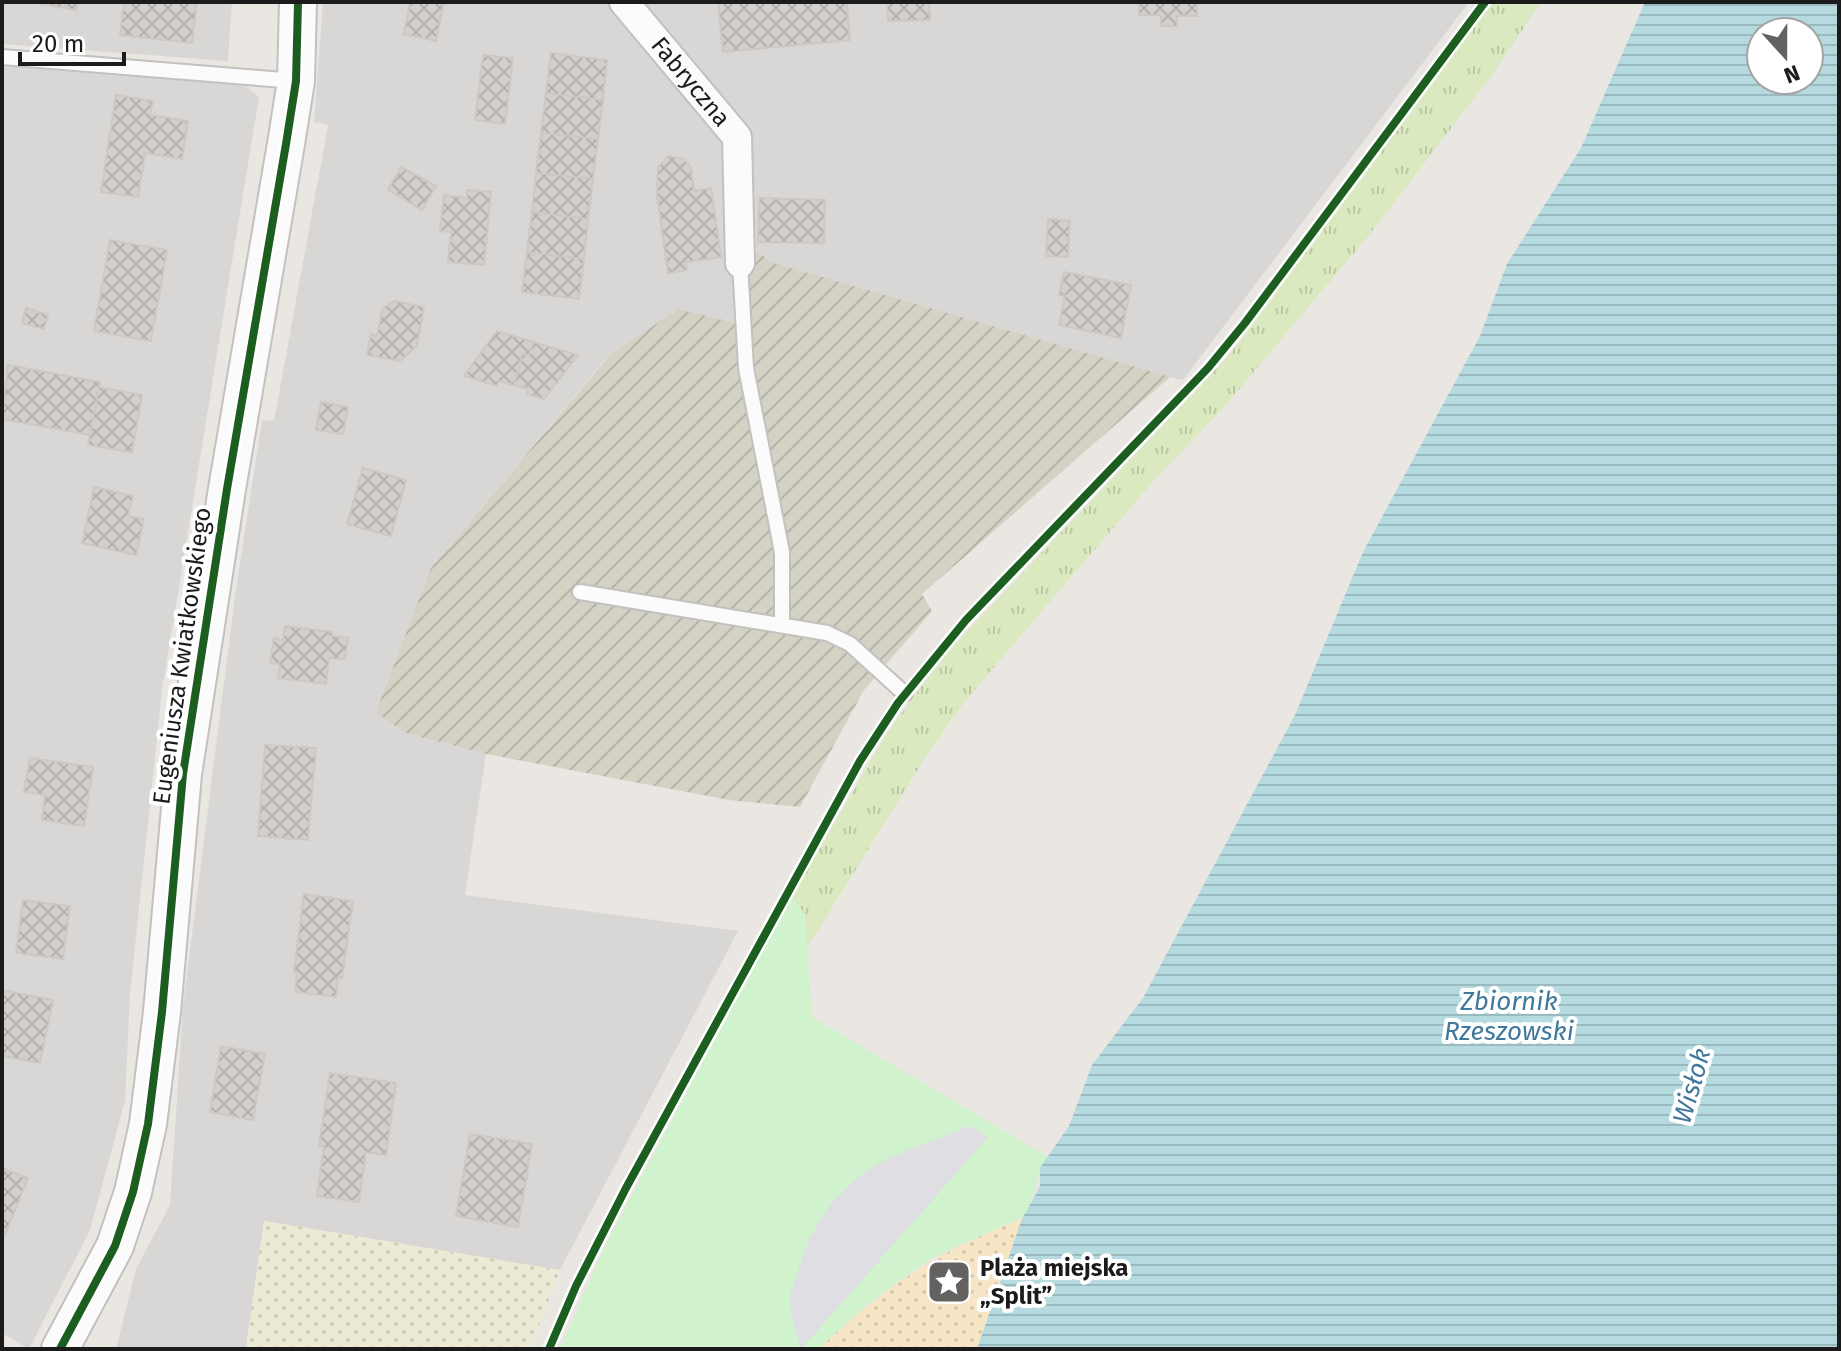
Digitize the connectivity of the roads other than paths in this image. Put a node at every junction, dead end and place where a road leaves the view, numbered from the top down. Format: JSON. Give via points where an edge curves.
{"nodes":[{"id":1,"x":298,"y":2,"type":"edge"},
{"id":2,"x":624,"y":2,"type":"edge"},
{"id":3,"x":2,"y":57,"type":"edge"},
{"id":4,"x":296,"y":81,"type":"junction"},
{"id":5,"x":740,"y":263,"type":"joint"},
{"id":6,"x":580,"y":592,"type":"dead end"},
{"id":7,"x":782,"y":624,"type":"junction"},
{"id":8,"x":905,"y":694,"type":"dead end"},
{"id":9,"x":60,"y":1349,"type":"edge"}],
"edges":[{"from":1,"to":4,"type":"street","name":"Eugeniusza Kwiatkowskiego"},
{"from":2,"to":5,"type":"street","name":"Fabryczna","via":[[737,137]]},
{"from":3,"to":4,"type":"lane"},
{"from":4,"to":9,"type":"street","name":"Eugeniusza Kwiatkowskiego","via":[[183,774],[148,1124],[115,1246]]},
{"from":5,"to":7,"type":"lane","via":[[746,368],[782,552]]},
{"from":6,"to":7,"type":"lane"},
{"from":7,"to":8,"type":"lane","via":[[827,633],[850,644]]}]}
